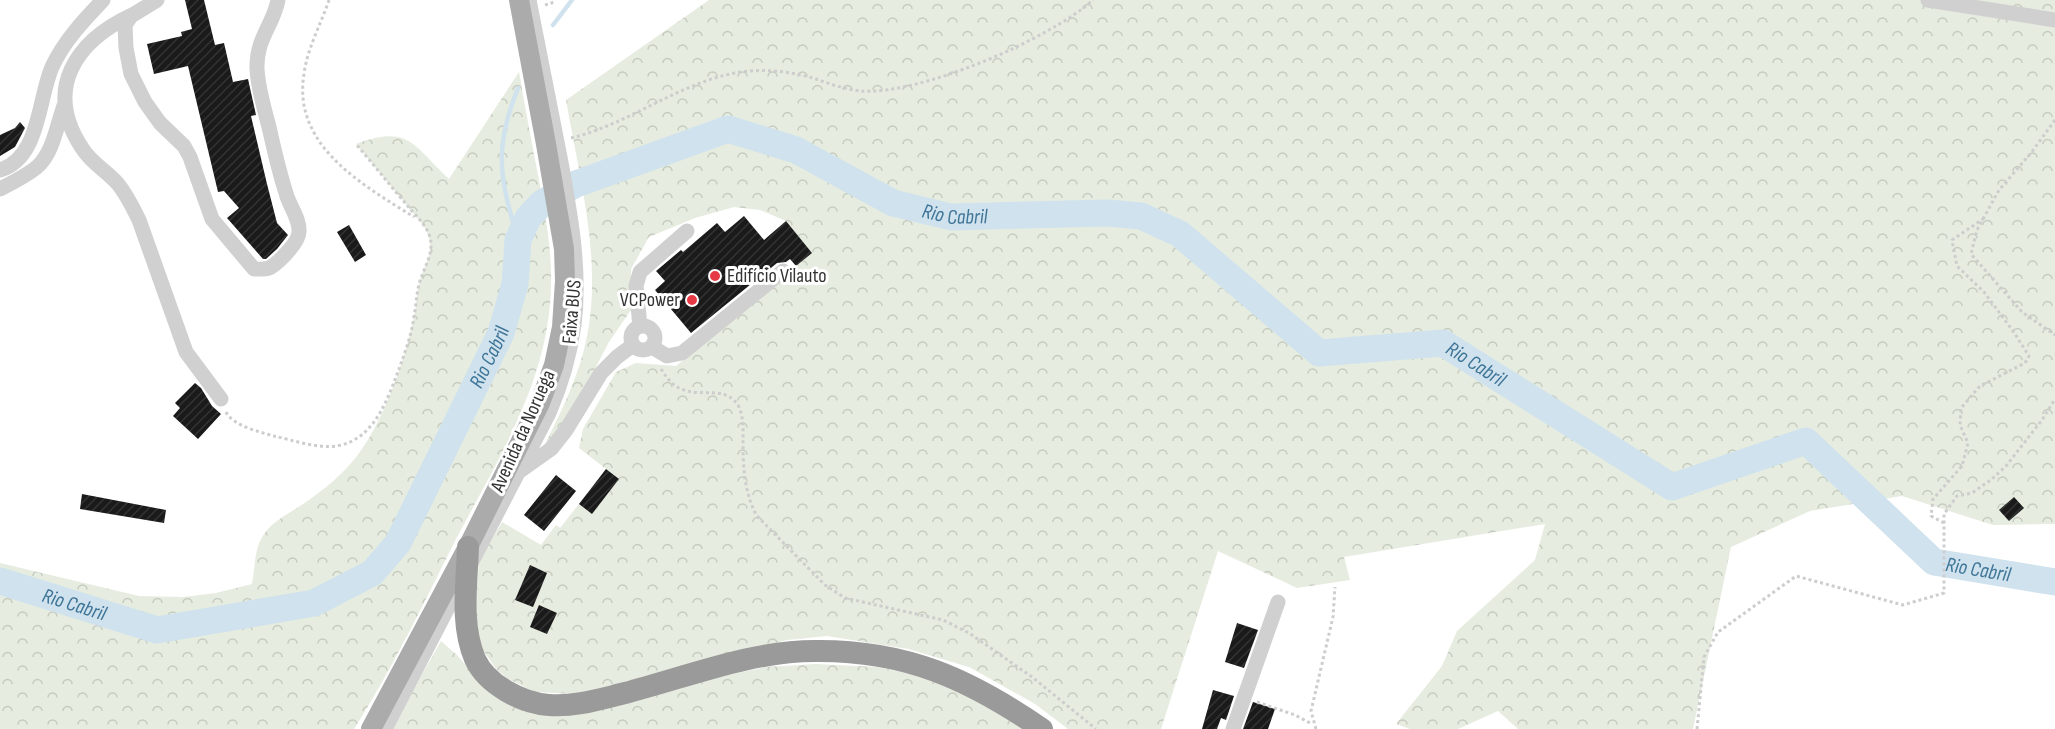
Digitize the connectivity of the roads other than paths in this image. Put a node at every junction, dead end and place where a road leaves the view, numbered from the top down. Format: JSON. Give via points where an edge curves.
{"nodes":[{"id":1,"x":103,"y":0,"type":"edge"},
{"id":2,"x":157,"y":0,"type":"edge"},
{"id":3,"x":278,"y":0,"type":"edge"},
{"id":4,"x":519,"y":0,"type":"edge"},
{"id":5,"x":529,"y":0,"type":"edge"},
{"id":6,"x":1928,"y":0,"type":"edge"},
{"id":7,"x":137,"y":12,"type":"junction"},
{"id":8,"x":2055,"y":20,"type":"edge"},
{"id":9,"x":65,"y":103,"type":"junction"},
{"id":10,"x":551,"y":143,"type":"junction"},
{"id":11,"x":0,"y":170,"type":"edge"},
{"id":12,"x":0,"y":189,"type":"edge"},
{"id":13,"x":687,"y":231,"type":"dead end"},
{"id":14,"x":783,"y":271,"type":"dead end"},
{"id":15,"x":640,"y":326,"type":"junction"},
{"id":16,"x":633,"y":345,"type":"junction"},
{"id":17,"x":651,"y":348,"type":"junction"},
{"id":18,"x":221,"y":399,"type":"road end"},
{"id":19,"x":510,"y":477,"type":"junction"},
{"id":20,"x":468,"y":547,"type":"junction"},
{"id":21,"x":467,"y":574,"type":"junction"},
{"id":22,"x":1278,"y":602,"type":"dead end"},
{"id":23,"x":371,"y":729,"type":"edge"},
{"id":24,"x":385,"y":729,"type":"edge"},
{"id":25,"x":1042,"y":729,"type":"edge"},
{"id":26,"x":1233,"y":729,"type":"edge"}],
"edges":[{"from":1,"to":11,"type":"street","via":[[68,39],[52,67],[26,149],[16,163]]},
{"from":2,"to":7,"type":"street"},
{"from":3,"to":7,"type":"street","via":[[262,38],[257,68],[282,182],[300,233],[271,267],[262,269],[254,269],[218,228],[184,146],[160,123],[136,86],[127,61],[124,35],[125,25]]},
{"from":4,"to":10,"type":"main road","name":"Avenida da Noruega"},
{"from":5,"to":10,"type":"street"},
{"from":6,"to":8,"type":"street"},
{"from":7,"to":9,"type":"street","via":[[92,39],[79,54],[67,81]]},
{"from":9,"to":12,"type":"street","via":[[44,159]]},
{"from":9,"to":18,"type":"street","via":[[83,150],[129,199],[186,352]]},
{"from":10,"to":19,"type":"main road","name":"Avenida da Noruega","via":[[565,218],[562,327],[554,365]]},
{"from":13,"to":15,"type":"street","via":[[640,272],[636,286]]},
{"from":14,"to":17,"type":"street","via":[[682,354],[667,356]]},
{"from":15,"to":16,"type":"street","via":[[632,334]]},
{"from":15,"to":17,"type":"street","via":[[653,330],[656,337]]},
{"from":16,"to":17,"type":"street","via":[[639,350]]},
{"from":16,"to":19,"type":"street","via":[[601,373],[551,449]]},
{"from":19,"to":20,"type":"main road","name":"Avenida da Noruega"},
{"from":19,"to":21,"type":"street"},
{"from":20,"to":21,"type":"highway"},
{"from":20,"to":23,"type":"main road","name":"Avenida da Noruega"},
{"from":21,"to":24,"type":"street"},
{"from":21,"to":25,"type":"highway","via":[[466,622],[476,661],[502,687],[534,703],[584,703],[787,652],[844,652],[926,666],[975,687]]},
{"from":22,"to":26,"type":"street"}]}
